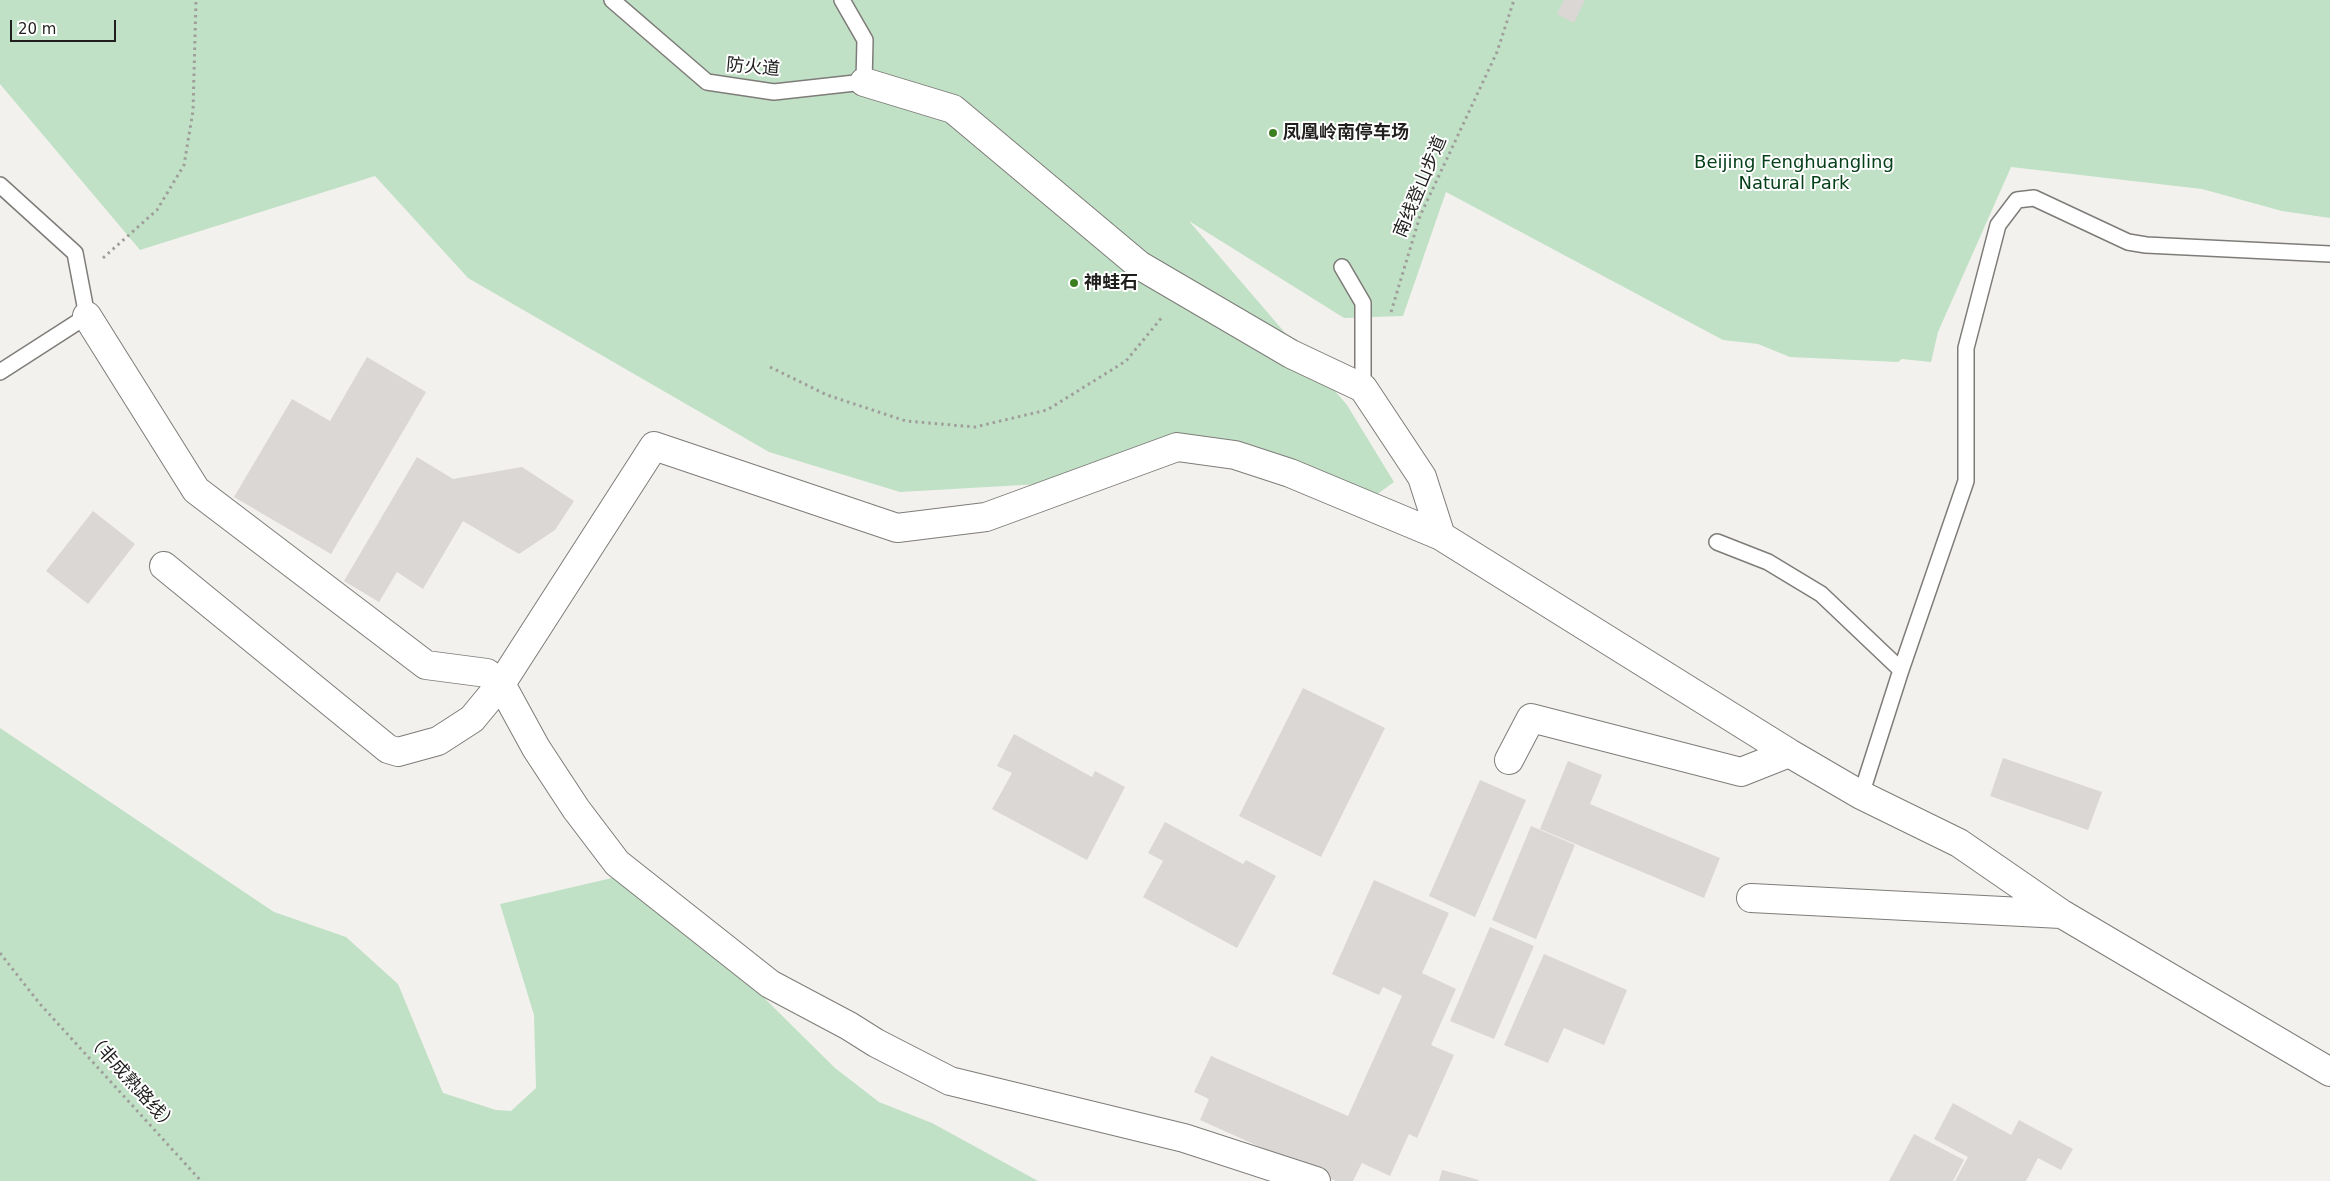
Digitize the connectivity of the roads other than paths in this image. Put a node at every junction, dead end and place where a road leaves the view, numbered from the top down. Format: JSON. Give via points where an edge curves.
{"nodes":[{"id":1,"x":612,"y":0,"type":"edge"},
{"id":2,"x":842,"y":0,"type":"edge"},
{"id":3,"x":864,"y":82,"type":"junction"},
{"id":4,"x":0,"y":185,"type":"edge"},
{"id":5,"x":2330,"y":254,"type":"edge"},
{"id":6,"x":1342,"y":267,"type":"dead end"},
{"id":7,"x":87,"y":316,"type":"junction"},
{"id":8,"x":0,"y":372,"type":"edge"},
{"id":9,"x":1363,"y":388,"type":"junction"},
{"id":10,"x":1441,"y":536,"type":"junction"},
{"id":11,"x":1717,"y":542,"type":"dead end"},
{"id":12,"x":164,"y":566,"type":"dead end"},
{"id":13,"x":1901,"y":670,"type":"junction"},
{"id":14,"x":501,"y":684,"type":"junction"},
{"id":15,"x":1789,"y":753,"type":"junction"},
{"id":16,"x":1509,"y":760,"type":"dead end"},
{"id":17,"x":1861,"y":795,"type":"junction"},
{"id":18,"x":1751,"y":898,"type":"dead end"},
{"id":19,"x":2062,"y":914,"type":"junction"},
{"id":20,"x":2330,"y":1072,"type":"edge"},
{"id":21,"x":1316,"y":1181,"type":"edge"}],
"edges":[{"from":1,"to":3,"type":"lane","name":"防火道","via":[[707,82],[774,92]]},
{"from":2,"to":3,"type":"lane","via":[[865,40]]},
{"from":3,"to":9,"type":"street","via":[[953,109],[1139,265],[1291,354]]},
{"from":4,"to":7,"type":"lane","via":[[75,253]]},
{"from":5,"to":13,"type":"lane","via":[[2128,242],[2034,198],[2016,200],[1998,225],[1966,348],[1966,481]]},
{"from":6,"to":9,"type":"lane","via":[[1363,303]]},
{"from":7,"to":8,"type":"lane"},
{"from":7,"to":14,"type":"street","via":[[196,490],[426,665],[487,674]]},
{"from":9,"to":10,"type":"street","via":[[1422,477]]},
{"from":10,"to":14,"type":"street","via":[[1290,473],[1235,455],[1177,447],[986,517],[897,528],[654,446]]},
{"from":10,"to":15,"type":"street"},
{"from":11,"to":13,"type":"lane","via":[[1768,562],[1821,594]]},
{"from":12,"to":14,"type":"street","via":[[388,750],[398,752],[438,741],[472,719]]},
{"from":13,"to":17,"type":"lane"},
{"from":14,"to":21,"type":"street","via":[[536,748],[617,863],[770,984],[950,1081],[1184,1138]]},
{"from":15,"to":16,"type":"street","via":[[1741,772],[1530,718]]},
{"from":15,"to":17,"type":"street"},
{"from":17,"to":19,"type":"street","via":[[1959,843]]},
{"from":18,"to":19,"type":"street"},
{"from":19,"to":20,"type":"street"}]}
